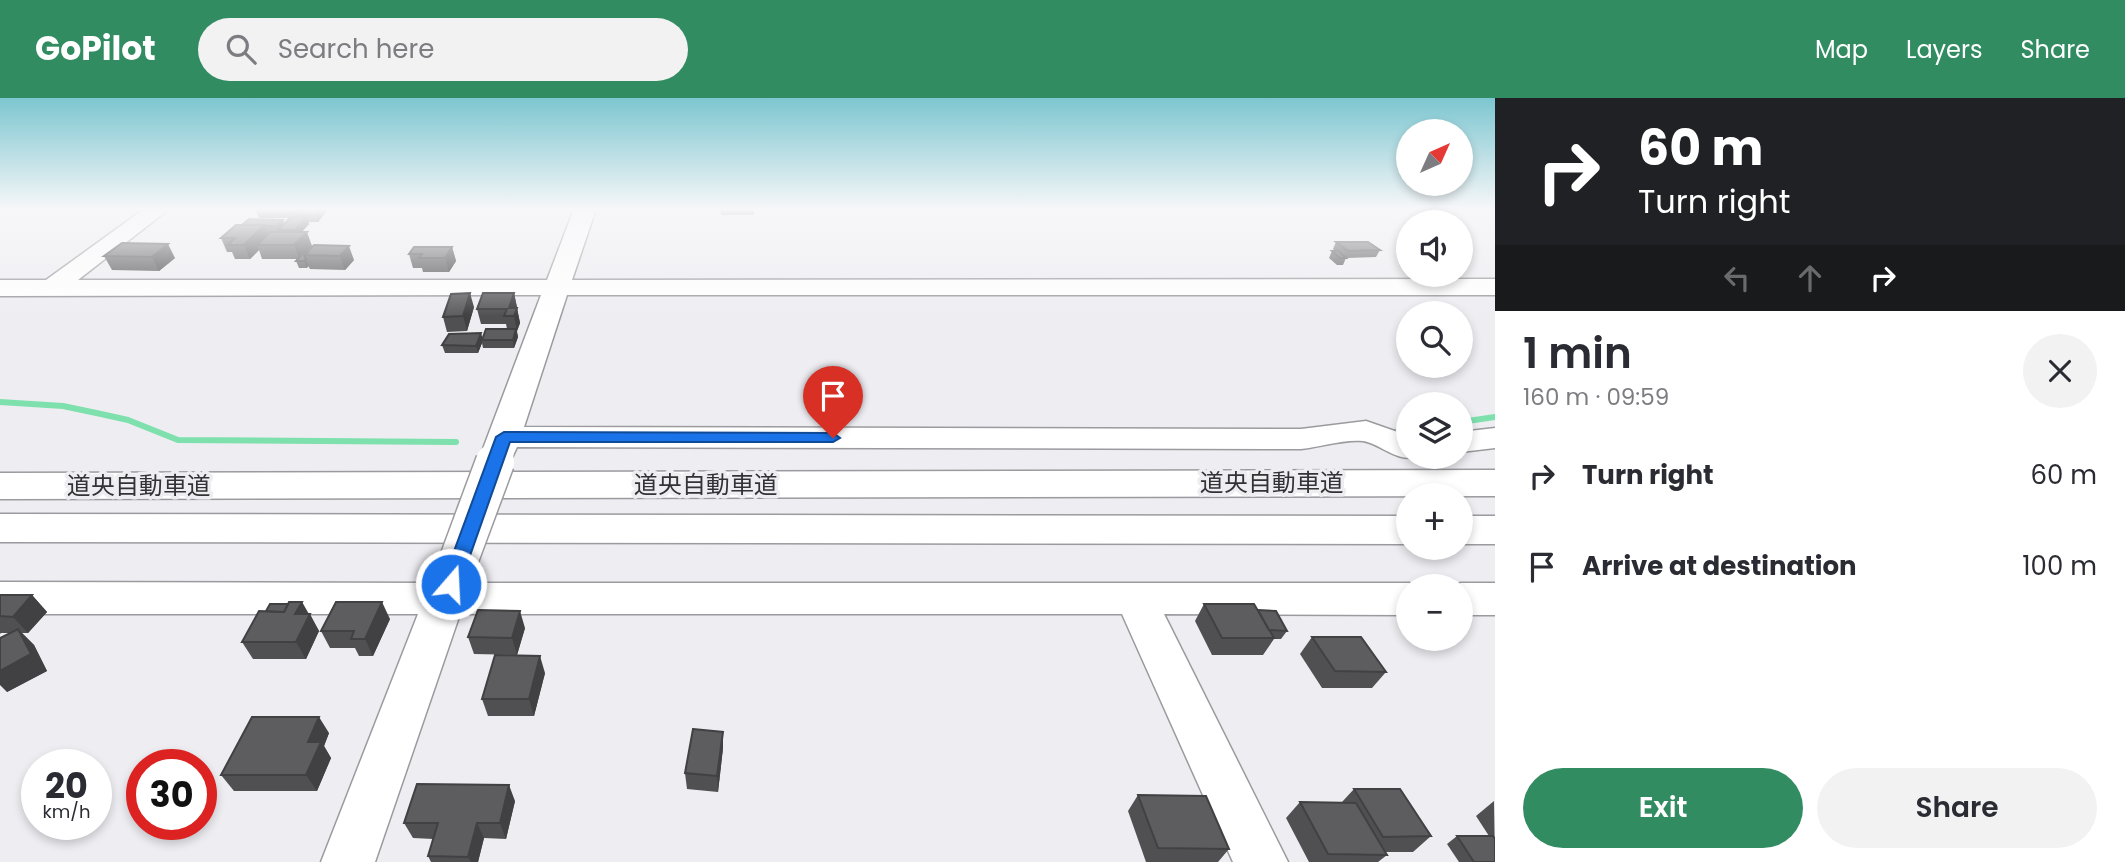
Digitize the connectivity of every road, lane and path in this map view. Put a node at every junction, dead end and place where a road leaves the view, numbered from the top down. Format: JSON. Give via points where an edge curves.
{"nodes":[{"id":1,"x":110,"y":245,"type":"edge"},
{"id":2,"x":571,"y":245,"type":"edge"},
{"id":3,"x":1495,"y":287,"type":"edge"},
{"id":4,"x":0,"y":288,"type":"edge"},
{"id":5,"x":52,"y":288,"type":"junction"},
{"id":6,"x":555,"y":288,"type":"junction"},
{"id":7,"x":1495,"y":438,"type":"edge"},
{"id":8,"x":1387,"y":439,"type":"edge"},
{"id":9,"x":1473,"y":441,"type":"edge"},
{"id":10,"x":501,"y":446,"type":"junction"},
{"id":11,"x":1495,"y":483,"type":"edge"},
{"id":12,"x":0,"y":486,"type":"edge"},
{"id":13,"x":0,"y":528,"type":"edge"},
{"id":14,"x":1396,"y":530,"type":"edge"},
{"id":15,"x":1473,"y":530,"type":"edge"},
{"id":16,"x":1495,"y":530,"type":"edge"},
{"id":17,"x":451,"y":584,"type":"junction"},
{"id":18,"x":0,"y":598,"type":"edge"},
{"id":19,"x":1136,"y":599,"type":"junction"},
{"id":20,"x":1396,"y":599,"type":"edge"},
{"id":21,"x":1473,"y":599,"type":"edge"},
{"id":22,"x":1495,"y":599,"type":"edge"},
{"id":23,"x":348,"y":862,"type":"edge"},
{"id":24,"x":1261,"y":862,"type":"edge"}],
"edges":[{"from":1,"to":5,"type":"street"},
{"from":2,"to":6,"type":"street"},
{"from":3,"to":6,"type":"street"},
{"from":4,"to":5,"type":"street"},
{"from":5,"to":6,"type":"street"},
{"from":6,"to":10,"type":"street"},
{"from":7,"to":9,"type":"street"},
{"from":8,"to":10,"type":"street","via":[[1357,431],[1301,439]]},
{"from":10,"to":17,"type":"street","bridge":true},
{"from":11,"to":12,"type":"highway","name":"道央自動車道"},
{"from":13,"to":14,"type":"highway","name":"道央自動車道"},
{"from":15,"to":16,"type":"highway"},
{"from":17,"to":18,"type":"street"},
{"from":17,"to":19,"type":"street"},
{"from":17,"to":23,"type":"street"},
{"from":19,"to":20,"type":"street"},
{"from":19,"to":24,"type":"street"},
{"from":21,"to":22,"type":"street"}]}
